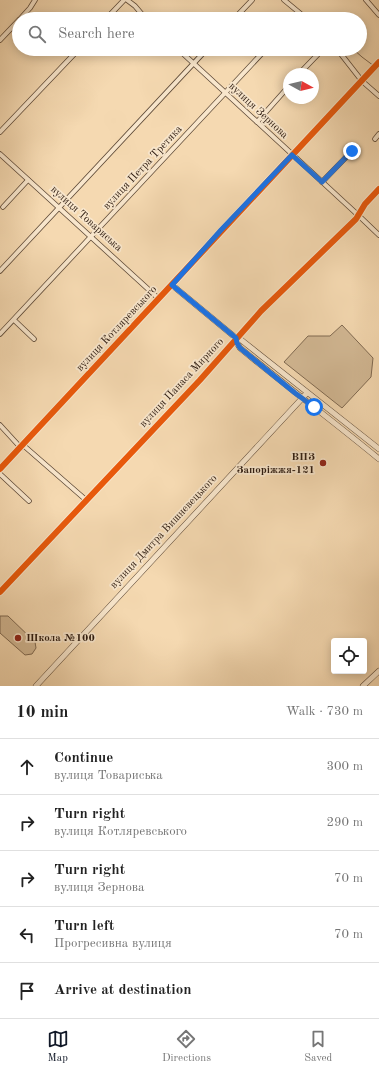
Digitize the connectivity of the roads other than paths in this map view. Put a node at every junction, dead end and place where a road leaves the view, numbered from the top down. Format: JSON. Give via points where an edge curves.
{"nodes":[{"id":1,"x":35,"y":0,"type":"edge"},
{"id":2,"x":124,"y":0,"type":"edge"},
{"id":3,"x":127,"y":0,"type":"edge"},
{"id":4,"x":252,"y":0,"type":"edge"},
{"id":5,"x":284,"y":0,"type":"edge"},
{"id":6,"x":366,"y":0,"type":"edge"},
{"id":7,"x":26,"y":12,"type":"edge"},
{"id":8,"x":113,"y":12,"type":"edge"},
{"id":9,"x":140,"y":12,"type":"edge"},
{"id":10,"x":241,"y":12,"type":"edge"},
{"id":11,"x":298,"y":12,"type":"edge"},
{"id":12,"x":379,"y":15,"type":"edge"},
{"id":13,"x":12,"y":27,"type":"edge"},
{"id":14,"x":0,"y":40,"type":"edge"},
{"id":15,"x":72,"y":56,"type":"edge"},
{"id":16,"x":186,"y":56,"type":"edge"},
{"id":17,"x":200,"y":56,"type":"edge"},
{"id":18,"x":260,"y":56,"type":"edge"},
{"id":19,"x":317,"y":56,"type":"edge"},
{"id":20,"x":342,"y":56,"type":"edge"},
{"id":21,"x":194,"y":63,"type":"junction"},
{"id":22,"x":376,"y":65,"type":"edge"},
{"id":23,"x":306,"y":68,"type":"edge"},
{"id":24,"x":362,"y":81,"type":"junction"},
{"id":25,"x":226,"y":93,"type":"junction"},
{"id":26,"x":283,"y":93,"type":"edge"},
{"id":27,"x":379,"y":96,"type":"edge"},
{"id":28,"x":257,"y":122,"type":"junction"},
{"id":29,"x":0,"y":132,"type":"edge"},
{"id":30,"x":379,"y":134,"type":"edge"},
{"id":31,"x":375,"y":138,"type":"dead end"},
{"id":32,"x":352,"y":151,"type":"dead end"},
{"id":33,"x":0,"y":154,"type":"edge"},
{"id":34,"x":292,"y":155,"type":"junction"},
{"id":35,"x":28,"y":180,"type":"junction"},
{"id":36,"x":322,"y":182,"type":"junction"},
{"id":37,"x":379,"y":189,"type":"edge"},
{"id":38,"x":3,"y":207,"type":"dead end"},
{"id":39,"x":58,"y":208,"type":"junction"},
{"id":40,"x":358,"y":215,"type":"junction"},
{"id":41,"x":379,"y":235,"type":"edge"},
{"id":42,"x":90,"y":237,"type":"junction"},
{"id":43,"x":0,"y":271,"type":"edge"},
{"id":44,"x":172,"y":285,"type":"junction"},
{"id":45,"x":159,"y":299,"type":"junction"},
{"id":46,"x":14,"y":320,"type":"junction"},
{"id":47,"x":0,"y":334,"type":"edge"},
{"id":48,"x":236,"y":338,"type":"junction"},
{"id":49,"x":34,"y":339,"type":"dead end"},
{"id":50,"x":307,"y":393,"type":"junction"},
{"id":51,"x":302,"y":399,"type":"junction"},
{"id":52,"x":319,"y":402,"type":"junction"},
{"id":53,"x":314,"y":407,"type":"junction"},
{"id":54,"x":0,"y":426,"type":"edge"},
{"id":55,"x":22,"y":446,"type":"junction"},
{"id":56,"x":379,"y":449,"type":"edge"},
{"id":57,"x":379,"y":459,"type":"edge"},
{"id":58,"x":0,"y":470,"type":"edge"},
{"id":59,"x":0,"y":474,"type":"edge"},
{"id":60,"x":86,"y":500,"type":"junction"},
{"id":61,"x":29,"y":501,"type":"dead end"},
{"id":62,"x":0,"y":592,"type":"edge"},
{"id":63,"x":379,"y":672,"type":"edge"},
{"id":64,"x":36,"y":686,"type":"edge"},
{"id":65,"x":363,"y":686,"type":"edge"}],
"edges":[{"from":1,"to":7,"type":"street"},
{"from":2,"to":8,"type":"street"},
{"from":3,"to":9,"type":"street"},
{"from":4,"to":10,"type":"street"},
{"from":5,"to":11,"type":"street"},
{"from":6,"to":12,"type":"street"},
{"from":13,"to":14,"type":"street"},
{"from":15,"to":29,"type":"street"},
{"from":16,"to":21,"type":"street","name":"вулиця Зернова"},
{"from":17,"to":21,"type":"street"},
{"from":18,"to":25,"type":"street","name":"вулиця Петра Третяка"},
{"from":19,"to":23,"type":"street"},
{"from":20,"to":24,"type":"street"},
{"from":21,"to":25,"type":"street","name":"вулиця Зернова"},
{"from":21,"to":39,"type":"street"},
{"from":22,"to":24,"type":"street","name":"вулиця Котляревського"},
{"from":24,"to":27,"type":"street"},
{"from":24,"to":34,"type":"street","name":"вулиця Котляревського"},
{"from":25,"to":28,"type":"street","name":"вулиця Зернова"},
{"from":25,"to":42,"type":"street","name":"вулиця Петра Третяка"},
{"from":26,"to":28,"type":"street"},
{"from":28,"to":34,"type":"street","name":"вулиця Зернова"},
{"from":30,"to":31,"type":"street"},
{"from":32,"to":36,"type":"street"},
{"from":33,"to":35,"type":"street","name":"вулиця Товариська"},
{"from":34,"to":36,"type":"street","name":"вулиця Зернова"},
{"from":34,"to":44,"type":"street","name":"вулиця Котляревського"},
{"from":35,"to":38,"type":"street"},
{"from":35,"to":39,"type":"street","name":"вулиця Товариська"},
{"from":36,"to":40,"type":"street","name":"вулиця Зернова"},
{"from":37,"to":40,"type":"street","name":"вулиця Панаса Мирного"},
{"from":39,"to":42,"type":"street","name":"вулиця Товариська"},
{"from":39,"to":43,"type":"street"},
{"from":40,"to":41,"type":"street","name":"вулиця Зернова"},
{"from":40,"to":48,"type":"street","name":"вулиця Панаса Мирного"},
{"from":42,"to":45,"type":"street","name":"вулиця Товариська"},
{"from":42,"to":46,"type":"street","name":"вулиця Петра Третяка"},
{"from":44,"to":45,"type":"street","name":"вулиця Котляревського"},
{"from":44,"to":48,"type":"street"},
{"from":45,"to":55,"type":"street","name":"вулиця Котляревського"},
{"from":46,"to":47,"type":"street","name":"вулиця Петра Третяка"},
{"from":46,"to":49,"type":"street"},
{"from":48,"to":50,"type":"street"},
{"from":48,"to":51,"type":"street","via":[[240,348]]},
{"from":48,"to":60,"type":"street","name":"вулиця Панаса Мирного","via":[[200,380]]},
{"from":50,"to":51,"type":"street","name":"вулиця Дмитра Вишневецького"},
{"from":50,"to":52,"type":"street"},
{"from":51,"to":53,"type":"street"},
{"from":51,"to":64,"type":"street","name":"вулиця Дмитра Вишневецького"},
{"from":52,"to":53,"type":"street","via":[[314,402]]},
{"from":52,"to":56,"type":"street"},
{"from":53,"to":57,"type":"street"},
{"from":54,"to":55,"type":"street"},
{"from":55,"to":58,"type":"street","name":"вулиця Котляревського"},
{"from":55,"to":60,"type":"street"},
{"from":59,"to":61,"type":"street"},
{"from":60,"to":62,"type":"street","name":"вулиця Панаса Мирного"},
{"from":63,"to":65,"type":"street"}]}
